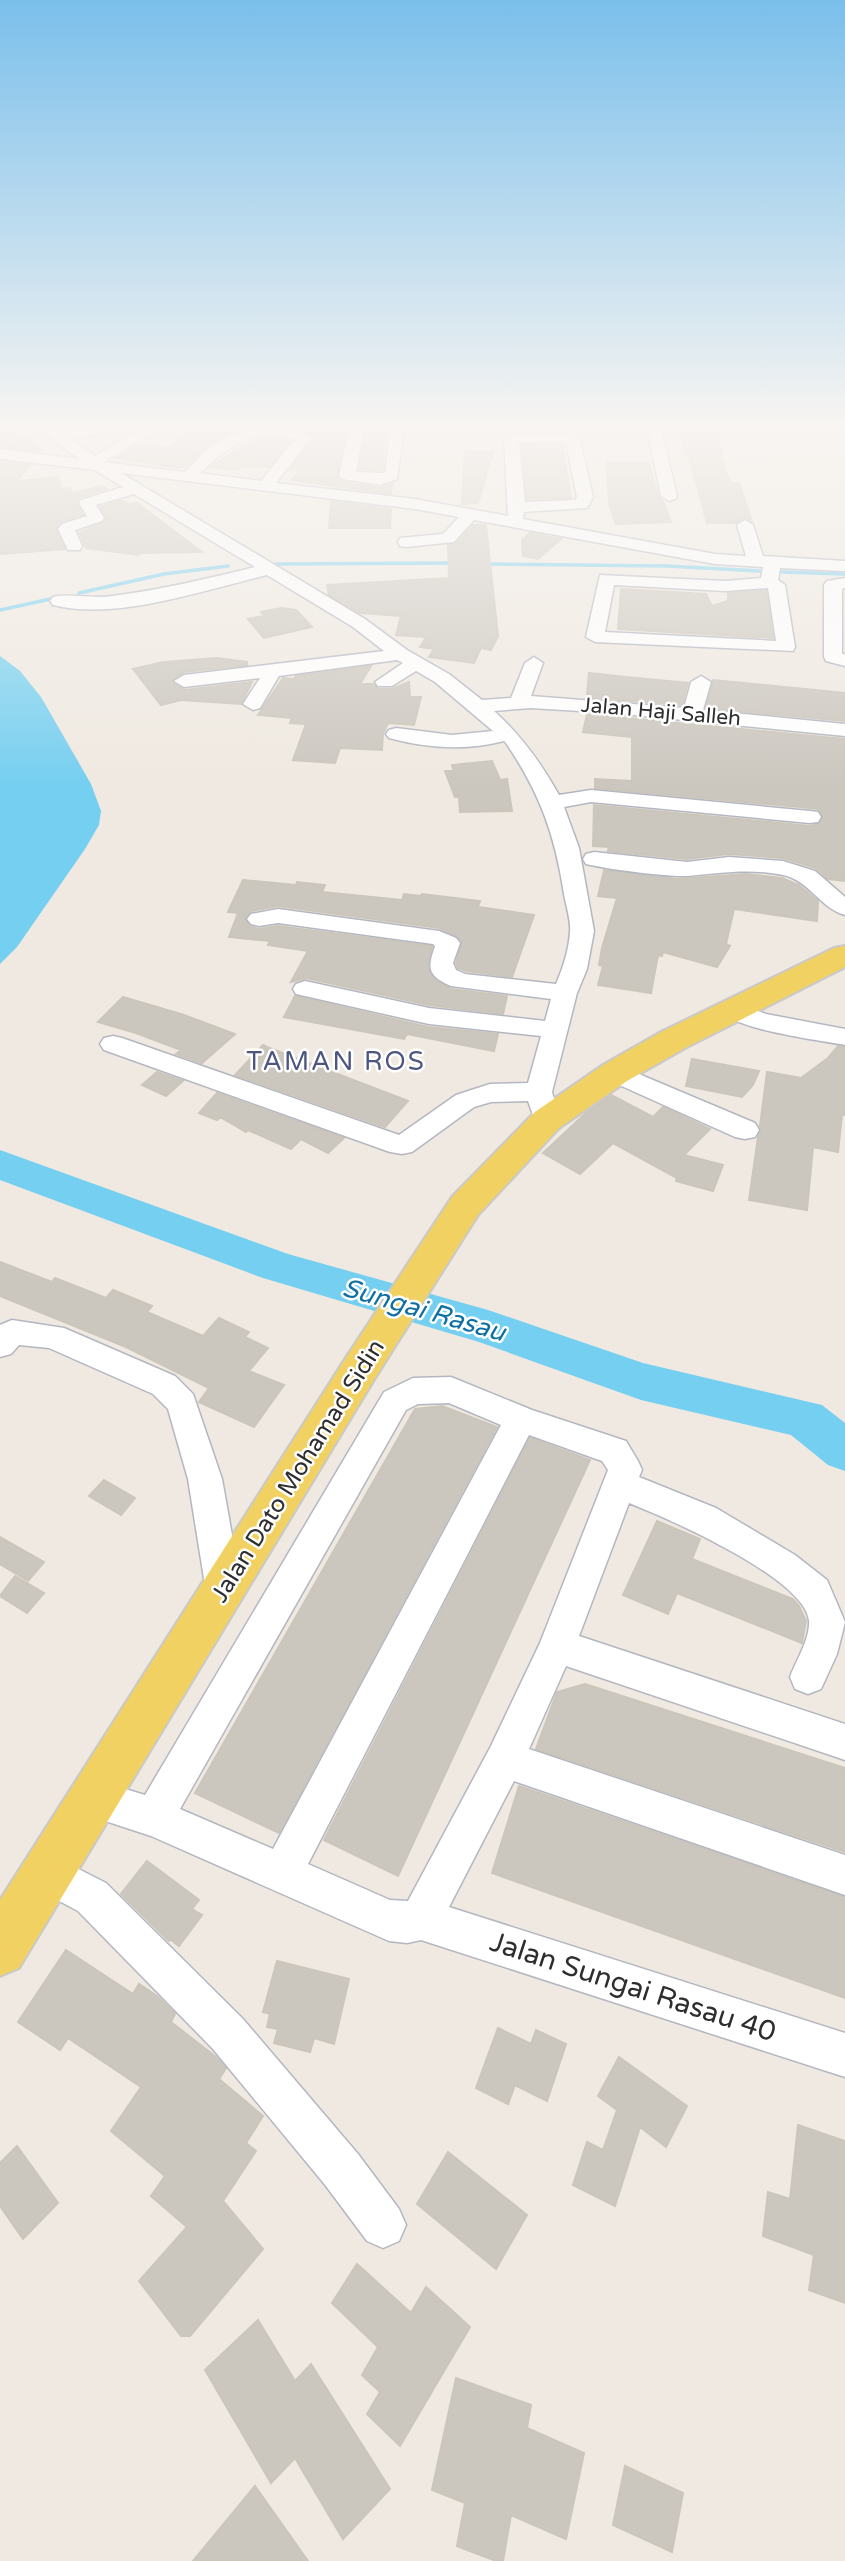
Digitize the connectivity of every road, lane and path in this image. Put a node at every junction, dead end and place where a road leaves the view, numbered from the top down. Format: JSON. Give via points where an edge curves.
{"nodes":[{"id":1,"x":235,"y":548,"type":"edge"},
{"id":2,"x":681,"y":548,"type":"edge"},
{"id":3,"x":753,"y":548,"type":"edge"},
{"id":4,"x":753,"y":562,"type":"junction"},
{"id":5,"x":772,"y":564,"type":"junction"},
{"id":6,"x":270,"y":569,"type":"junction"},
{"id":7,"x":843,"y":578,"type":"edge"},
{"id":8,"x":769,"y":583,"type":"junction"},
{"id":9,"x":59,"y":601,"type":"dead end"},
{"id":10,"x":839,"y":623,"type":"edge"},
{"id":11,"x":408,"y":659,"type":"junction"},
{"id":12,"x":841,"y":659,"type":"edge"},
{"id":13,"x":534,"y":663,"type":"dead end"},
{"id":14,"x":271,"y":671,"type":"junction"},
{"id":15,"x":184,"y":681,"type":"dead end"},
{"id":16,"x":385,"y":682,"type":"dead end"},
{"id":17,"x":701,"y":682,"type":"dead end"},
{"id":18,"x":519,"y":703,"type":"junction"},
{"id":19,"x":253,"y":704,"type":"dead end"},
{"id":20,"x":478,"y":706,"type":"junction"},
{"id":21,"x":692,"y":715,"type":"junction"},
{"id":22,"x":812,"y":727,"type":"junction"},
{"id":23,"x":845,"y":730,"type":"edge"},
{"id":24,"x":396,"y":734,"type":"dead end"},
{"id":25,"x":507,"y":734,"type":"junction"},
{"id":26,"x":813,"y":753,"type":"dead end"},
{"id":27,"x":552,"y":803,"type":"junction"},
{"id":28,"x":810,"y":817,"type":"dead end"},
{"id":29,"x":594,"y":859,"type":"dead end"},
{"id":30,"x":845,"y":908,"type":"edge"},
{"id":31,"x":258,"y":919,"type":"dead end"},
{"id":32,"x":844,"y":956,"type":"edge"},
{"id":33,"x":305,"y":989,"type":"dead end"},
{"id":34,"x":565,"y":993,"type":"junction"},
{"id":35,"x":733,"y":1010,"type":"junction"},
{"id":36,"x":556,"y":1030,"type":"junction"},
{"id":37,"x":845,"y":1037,"type":"edge"},
{"id":38,"x":113,"y":1044,"type":"dead end"},
{"id":39,"x":615,"y":1073,"type":"junction"},
{"id":40,"x":543,"y":1106,"type":"junction"},
{"id":41,"x":745,"y":1130,"type":"dead end"},
{"id":42,"x":4,"y":1330,"type":"edge"},
{"id":43,"x":521,"y":1419,"type":"junction"},
{"id":44,"x":620,"y":1484,"type":"junction"},
{"id":45,"x":224,"y":1591,"type":"junction"},
{"id":46,"x":832,"y":1603,"type":"edge"},
{"id":47,"x":557,"y":1646,"type":"junction"},
{"id":48,"x":808,"y":1677,"type":"dead end"},
{"id":49,"x":845,"y":1742,"type":"edge"},
{"id":50,"x":505,"y":1759,"type":"junction"},
{"id":51,"x":92,"y":1798,"type":"junction"},
{"id":52,"x":154,"y":1817,"type":"junction"},
{"id":53,"x":282,"y":1872,"type":"junction"},
{"id":54,"x":49,"y":1874,"type":"junction"},
{"id":55,"x":845,"y":1875,"type":"edge"},
{"id":56,"x":421,"y":1919,"type":"junction"},
{"id":57,"x":0,"y":1949,"type":"edge"},
{"id":58,"x":845,"y":2055,"type":"edge"},
{"id":59,"x":383,"y":2225,"type":"dead end"}],
"edges":[{"from":1,"to":6,"type":"street"},
{"from":2,"to":4,"type":"street"},
{"from":3,"to":4,"type":"street"},
{"from":4,"to":5,"type":"street"},
{"from":5,"to":7,"type":"street"},
{"from":5,"to":8,"type":"street"},
{"from":6,"to":9,"type":"street","via":[[116,601]]},
{"from":6,"to":11,"type":"street"},
{"from":7,"to":10,"type":"street","via":[[833,585]]},
{"from":8,"to":8,"type":"street","via":[[776,585],[786,647],[595,638],[606,579],[725,586]]},
{"from":10,"to":12,"type":"street","via":[[833,657]]},
{"from":11,"to":14,"type":"street"},
{"from":11,"to":16,"type":"street"},
{"from":11,"to":20,"type":"street"},
{"from":13,"to":18,"type":"street"},
{"from":14,"to":15,"type":"street"},
{"from":14,"to":19,"type":"street"},
{"from":17,"to":21,"type":"street"},
{"from":18,"to":20,"type":"street","name":"Jalan Haji Salleh"},
{"from":18,"to":21,"type":"street","name":"Jalan Haji Salleh"},
{"from":20,"to":25,"type":"street"},
{"from":21,"to":22,"type":"street","name":"Jalan Haji Salleh"},
{"from":22,"to":23,"type":"street","name":"Jalan Haji Salleh"},
{"from":22,"to":26,"type":"street"},
{"from":24,"to":25,"type":"street","via":[[463,743]]},
{"from":25,"to":27,"type":"street"},
{"from":27,"to":28,"type":"street","via":[[591,796]]},
{"from":27,"to":34,"type":"street","via":[[569,848],[582,931]]},
{"from":29,"to":30,"type":"street","via":[[687,869],[701,863],[728,863],[796,871]]},
{"from":31,"to":34,"type":"street","via":[[278,916],[439,938],[448,943],[441,963],[446,974],[460,981]]},
{"from":32,"to":35,"type":"main road","name":"Jalan Dato Mohamad Sidin"},
{"from":33,"to":36,"type":"street","via":[[429,1016]]},
{"from":34,"to":36,"type":"street"},
{"from":35,"to":37,"type":"street","via":[[760,1021]]},
{"from":35,"to":39,"type":"main road","name":"Jalan Dato Mohamad Sidin"},
{"from":36,"to":40,"type":"street"},
{"from":38,"to":40,"type":"street","via":[[390,1143],[411,1142],[465,1101],[490,1093]]},
{"from":39,"to":40,"type":"main road","name":"Jalan Dato Mohamad Sidin"},
{"from":39,"to":41,"type":"street"},
{"from":40,"to":45,"type":"main road","name":"Jalan Dato Mohamad Sidin","via":[[465,1206]]},
{"from":42,"to":45,"type":"street","via":[[53,1336],[164,1385],[182,1403],[205,1479]]},
{"from":43,"to":44,"type":"street","via":[[614,1451],[625,1470]]},
{"from":43,"to":52,"type":"street","via":[[451,1390],[413,1391],[395,1401]]},
{"from":43,"to":53,"type":"street"},
{"from":44,"to":46,"type":"street","via":[[704,1518],[783,1566]]},
{"from":44,"to":47,"type":"street"},
{"from":45,"to":51,"type":"main road","name":"Jalan Dato Mohamad Sidin"},
{"from":46,"to":48,"type":"street"},
{"from":47,"to":49,"type":"street"},
{"from":47,"to":50,"type":"street"},
{"from":50,"to":55,"type":"street"},
{"from":50,"to":56,"type":"street"},
{"from":51,"to":52,"type":"street","name":"Jalan Sungai Rasau 40"},
{"from":51,"to":54,"type":"main road","name":"Jalan Dato Mohamad Sidin"},
{"from":52,"to":53,"type":"street","name":"Jalan Sungai Rasau 40"},
{"from":53,"to":56,"type":"street","name":"Jalan Sungai Rasau 40","via":[[389,1920]]},
{"from":54,"to":57,"type":"main road","name":"Jalan Dato Mohamad Sidin"},
{"from":54,"to":59,"type":"street","via":[[92,1897],[228,2034]]},
{"from":56,"to":58,"type":"street","name":"Jalan Sungai Rasau 40"}]}
